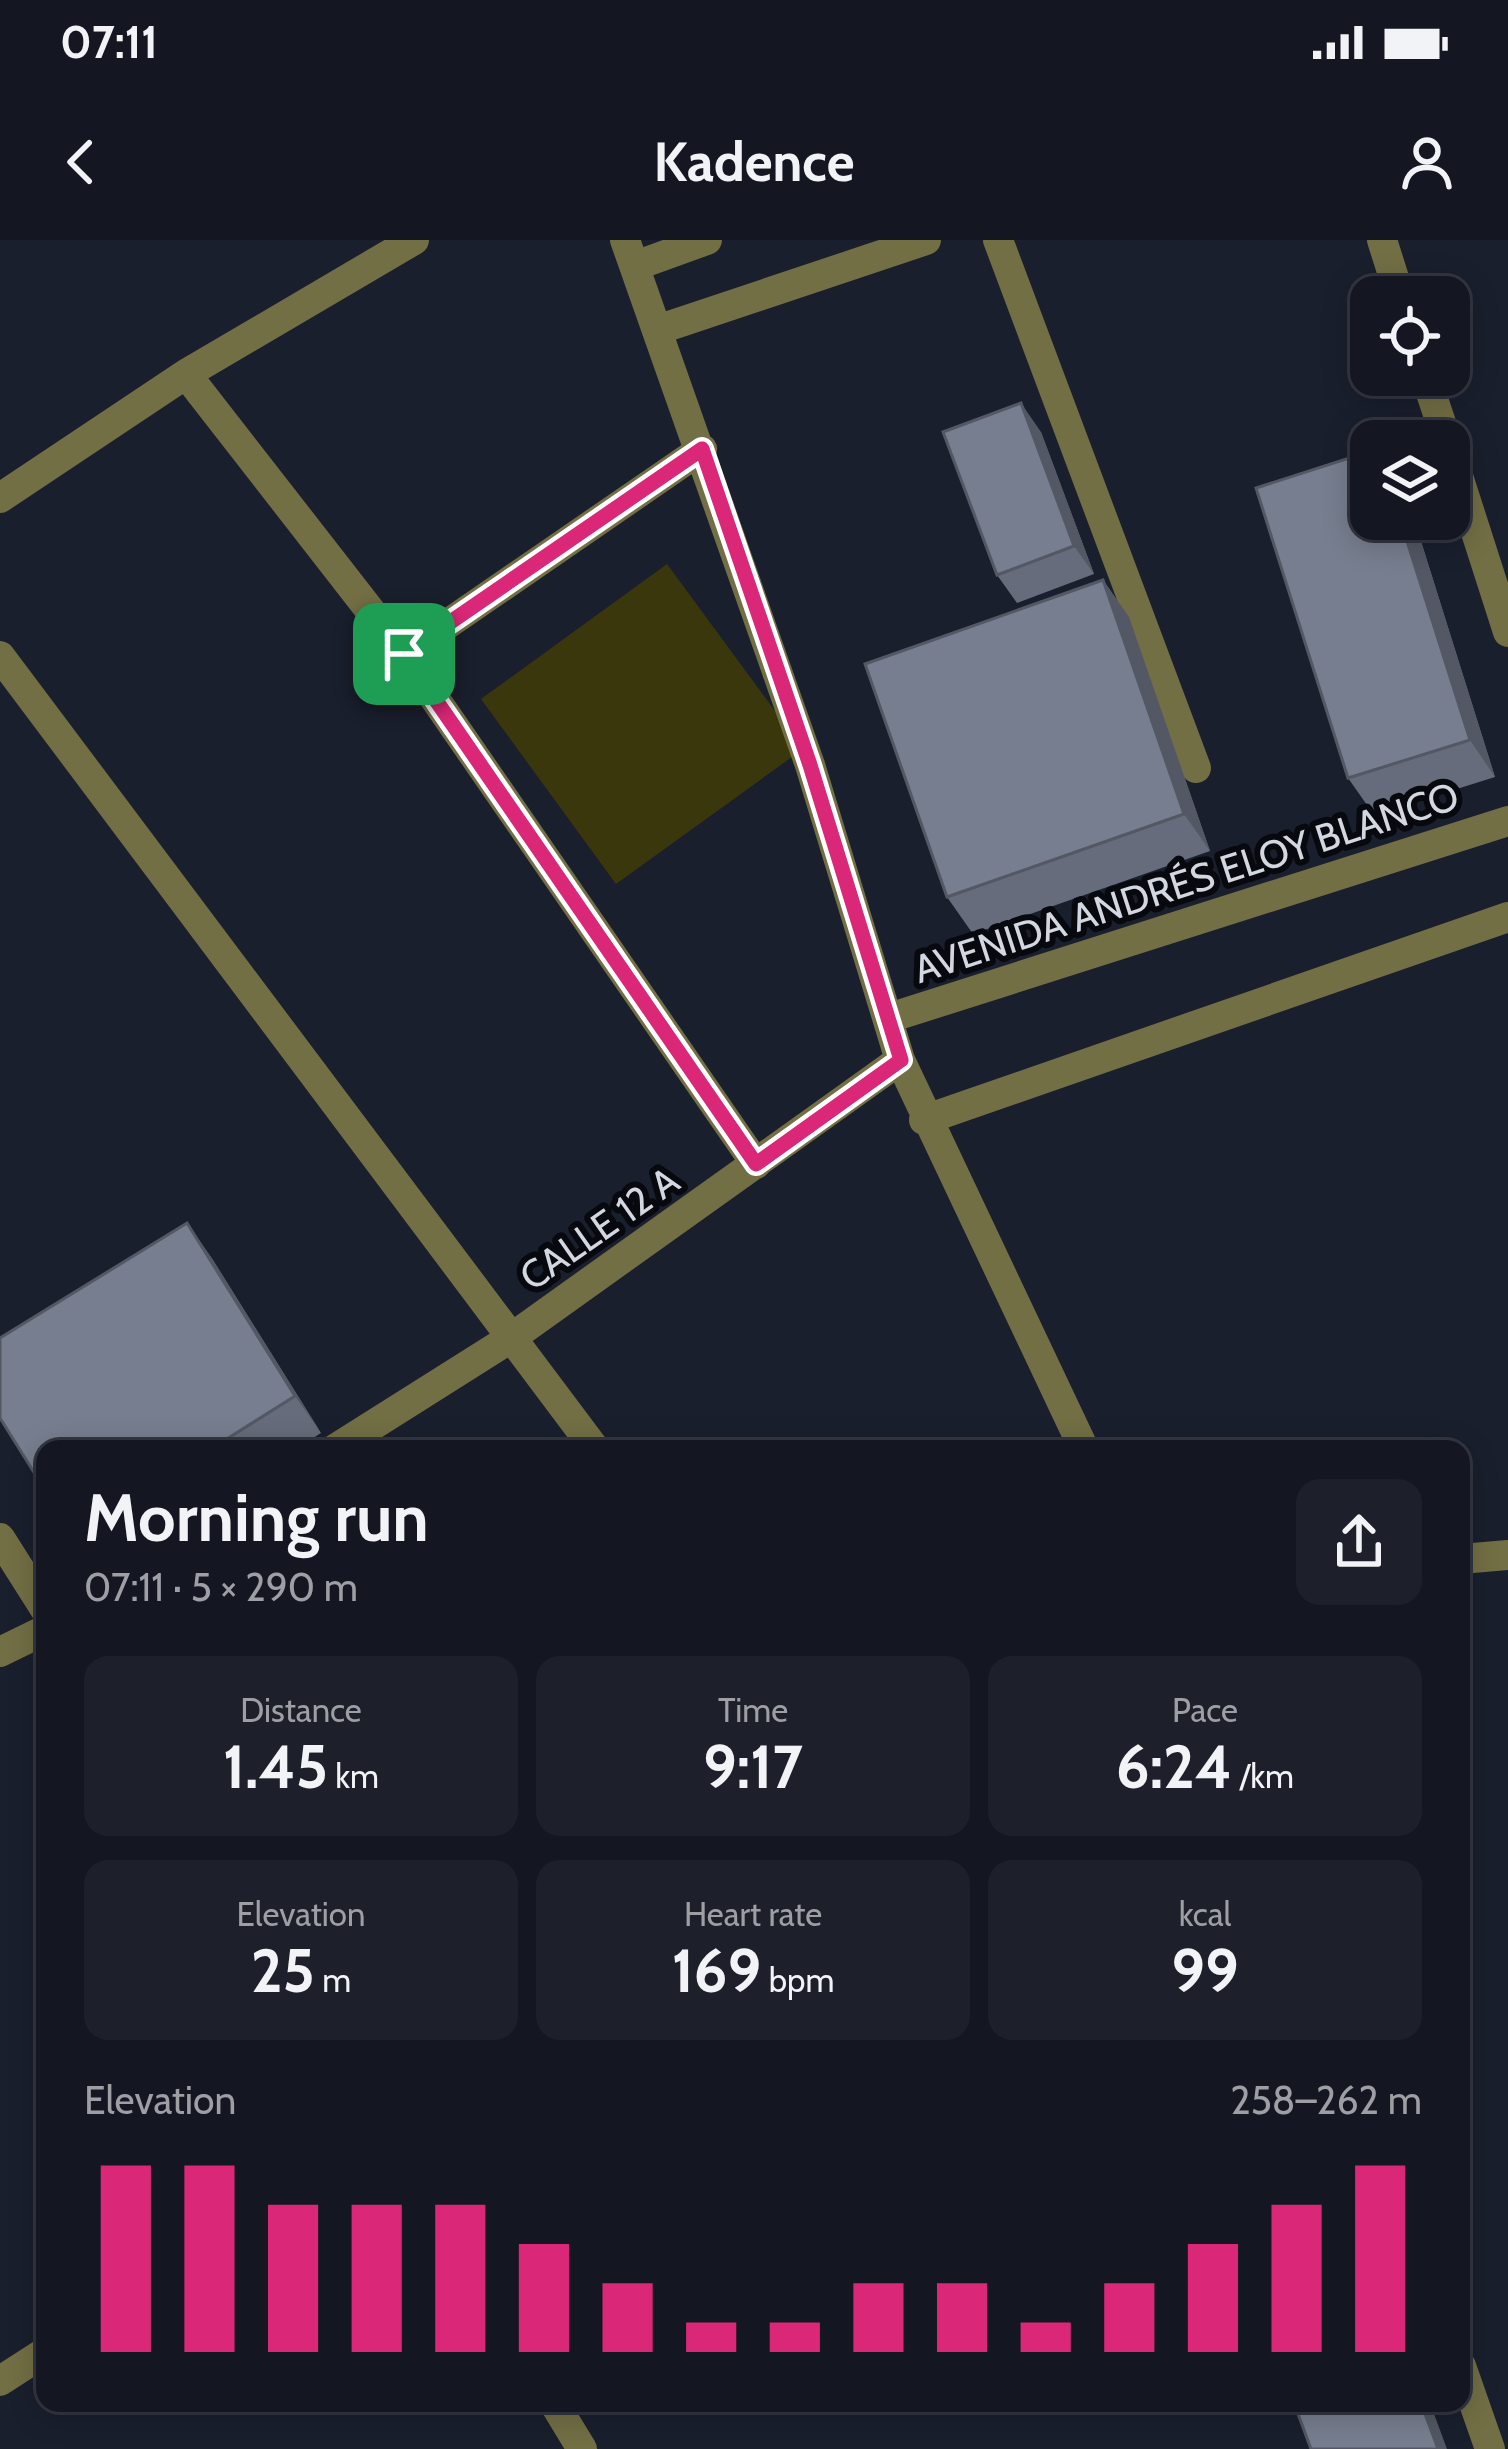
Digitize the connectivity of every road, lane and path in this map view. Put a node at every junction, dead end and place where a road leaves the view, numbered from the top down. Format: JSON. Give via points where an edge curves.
{"nodes":[{"id":1,"x":414,"y":240,"type":"edge"},
{"id":2,"x":707,"y":240,"type":"edge"},
{"id":3,"x":926,"y":240,"type":"edge"},
{"id":4,"x":998,"y":240,"type":"edge"},
{"id":5,"x":1382,"y":240,"type":"edge"},
{"id":6,"x":630,"y":253,"type":"edge"},
{"id":7,"x":1393,"y":276,"type":"edge"},
{"id":8,"x":657,"y":330,"type":"junction"},
{"id":9,"x":186,"y":374,"type":"junction"},
{"id":10,"x":702,"y":449,"type":"junction"},
{"id":11,"x":0,"y":498,"type":"edge"},
{"id":12,"x":1470,"y":514,"type":"edge"},
{"id":13,"x":1508,"y":632,"type":"edge"},
{"id":14,"x":404,"y":654,"type":"junction"},
{"id":15,"x":0,"y":656,"type":"edge"},
{"id":16,"x":1196,"y":768,"type":"dead end"},
{"id":17,"x":1508,"y":821,"type":"edge"},
{"id":18,"x":1508,"y":917,"type":"edge"},
{"id":19,"x":889,"y":1018,"type":"junction"},
{"id":20,"x":901,"y":1060,"type":"junction"},
{"id":21,"x":924,"y":1120,"type":"junction"},
{"id":22,"x":756,"y":1164,"type":"junction"},
{"id":23,"x":511,"y":1338,"type":"junction"},
{"id":24,"x":349,"y":1440,"type":"edge"},
{"id":25,"x":588,"y":1440,"type":"edge"},
{"id":26,"x":1080,"y":1440,"type":"edge"},
{"id":27,"x":0,"y":1538,"type":"edge"},
{"id":28,"x":1508,"y":1555,"type":"edge"},
{"id":29,"x":1470,"y":1558,"type":"edge"},
{"id":30,"x":36,"y":1595,"type":"edge"},
{"id":31,"x":36,"y":1634,"type":"edge"},
{"id":32,"x":0,"y":1652,"type":"edge"},
{"id":33,"x":36,"y":2359,"type":"edge"},
{"id":34,"x":0,"y":2381,"type":"edge"},
{"id":35,"x":1470,"y":2392,"type":"edge"},
{"id":36,"x":559,"y":2412,"type":"edge"},
{"id":37,"x":582,"y":2449,"type":"edge"},
{"id":38,"x":1490,"y":2449,"type":"edge"}],
"edges":[{"from":1,"to":9,"type":"street"},
{"from":2,"to":6,"type":"street"},
{"from":3,"to":8,"type":"street"},
{"from":4,"to":16,"type":"street"},
{"from":5,"to":7,"type":"street"},
{"from":6,"to":8,"type":"street"},
{"from":8,"to":10,"type":"street"},
{"from":9,"to":11,"type":"street"},
{"from":9,"to":14,"type":"street"},
{"from":10,"to":14,"type":"street"},
{"from":10,"to":19,"type":"street"},
{"from":12,"to":13,"type":"street"},
{"from":14,"to":22,"type":"street"},
{"from":15,"to":23,"type":"street"},
{"from":17,"to":19,"type":"street","name":"AVENIDA ANDRÉS ELOY BLANCO"},
{"from":18,"to":21,"type":"street"},
{"from":19,"to":20,"type":"street"},
{"from":20,"to":21,"type":"street"},
{"from":20,"to":22,"type":"street","name":"CALLE 12 A"},
{"from":21,"to":26,"type":"street"},
{"from":22,"to":23,"type":"street","name":"CALLE 12 A"},
{"from":23,"to":24,"type":"street","name":"CALLE 12 A"},
{"from":23,"to":25,"type":"street"},
{"from":27,"to":30,"type":"street"},
{"from":28,"to":29,"type":"street"},
{"from":31,"to":32,"type":"street"},
{"from":33,"to":34,"type":"street"},
{"from":35,"to":38,"type":"street"},
{"from":36,"to":37,"type":"street"}]}
